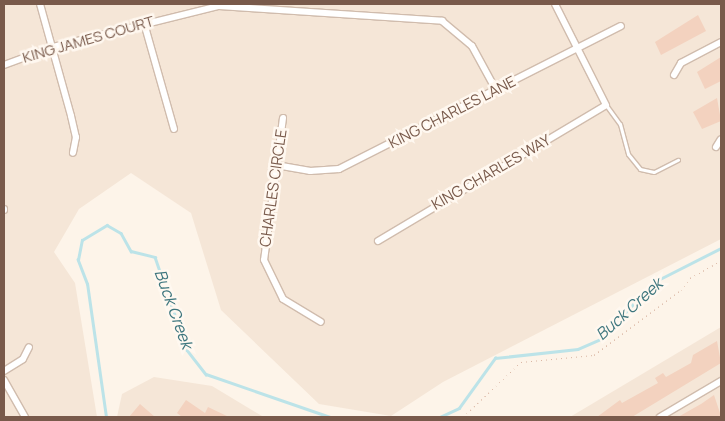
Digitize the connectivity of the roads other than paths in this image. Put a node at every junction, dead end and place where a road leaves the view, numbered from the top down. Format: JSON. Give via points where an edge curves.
{"nodes":[{"id":1,"x":40,"y":4,"type":"edge"},
{"id":2,"x":555,"y":4,"type":"edge"},
{"id":3,"x":144,"y":23,"type":"junction"},
{"id":4,"x":622,"y":26,"type":"dead end"},
{"id":5,"x":721,"y":42,"type":"edge"},
{"id":6,"x":53,"y":47,"type":"junction"},
{"id":7,"x":577,"y":48,"type":"junction"},
{"id":8,"x":4,"y":65,"type":"edge"},
{"id":9,"x":674,"y":75,"type":"dead end"},
{"id":10,"x":496,"y":90,"type":"junction"},
{"id":11,"x":606,"y":105,"type":"junction"},
{"id":12,"x":283,"y":118,"type":"dead end"},
{"id":13,"x":174,"y":129,"type":"dead end"},
{"id":14,"x":721,"y":139,"type":"edge"},
{"id":15,"x":716,"y":146,"type":"dead end"},
{"id":16,"x":73,"y":153,"type":"dead end"},
{"id":17,"x":678,"y":160,"type":"dead end"},
{"id":18,"x":276,"y":165,"type":"junction"},
{"id":19,"x":378,"y":241,"type":"dead end"},
{"id":20,"x":321,"y":322,"type":"dead end"},
{"id":21,"x":29,"y":346,"type":"dead end"},
{"id":22,"x":4,"y":371,"type":"edge"},
{"id":23,"x":4,"y":380,"type":"edge"},
{"id":24,"x":721,"y":381,"type":"edge"},
{"id":25,"x":25,"y":417,"type":"edge"},
{"id":26,"x":660,"y":417,"type":"edge"}],
"edges":[{"from":1,"to":6,"type":"street"},
{"from":2,"to":7,"type":"street"},
{"from":3,"to":6,"type":"street","name":"KING JAMES COURT"},
{"from":3,"to":10,"type":"street","name":"KING JAMES COURT","via":[[219,6],[435,19],[465,37]]},
{"from":3,"to":13,"type":"street"},
{"from":4,"to":7,"type":"street","name":"KING CHARLES LANE"},
{"from":5,"to":9,"type":"street","via":[[681,63]]},
{"from":6,"to":8,"type":"street","name":"KING JAMES COURT"},
{"from":6,"to":16,"type":"street","via":[[76,137]]},
{"from":7,"to":10,"type":"street","name":"KING CHARLES LANE"},
{"from":7,"to":11,"type":"street"},
{"from":10,"to":18,"type":"street","name":"KING CHARLES LANE","via":[[339,169],[318,171]]},
{"from":11,"to":17,"type":"lane","via":[[620,124],[628,154],[640,169],[654,172]]},
{"from":11,"to":19,"type":"street","name":"KING CHARLES WAY"},
{"from":12,"to":18,"type":"street","name":"CHARLES CIRCLE"},
{"from":14,"to":15,"type":"street"},
{"from":18,"to":20,"type":"street","name":"CHARLES CIRCLE","via":[[264,258],[270,279],[283,298]]},
{"from":21,"to":22,"type":"street","via":[[23,359]]},
{"from":23,"to":25,"type":"street"},
{"from":24,"to":26,"type":"street"}]}
